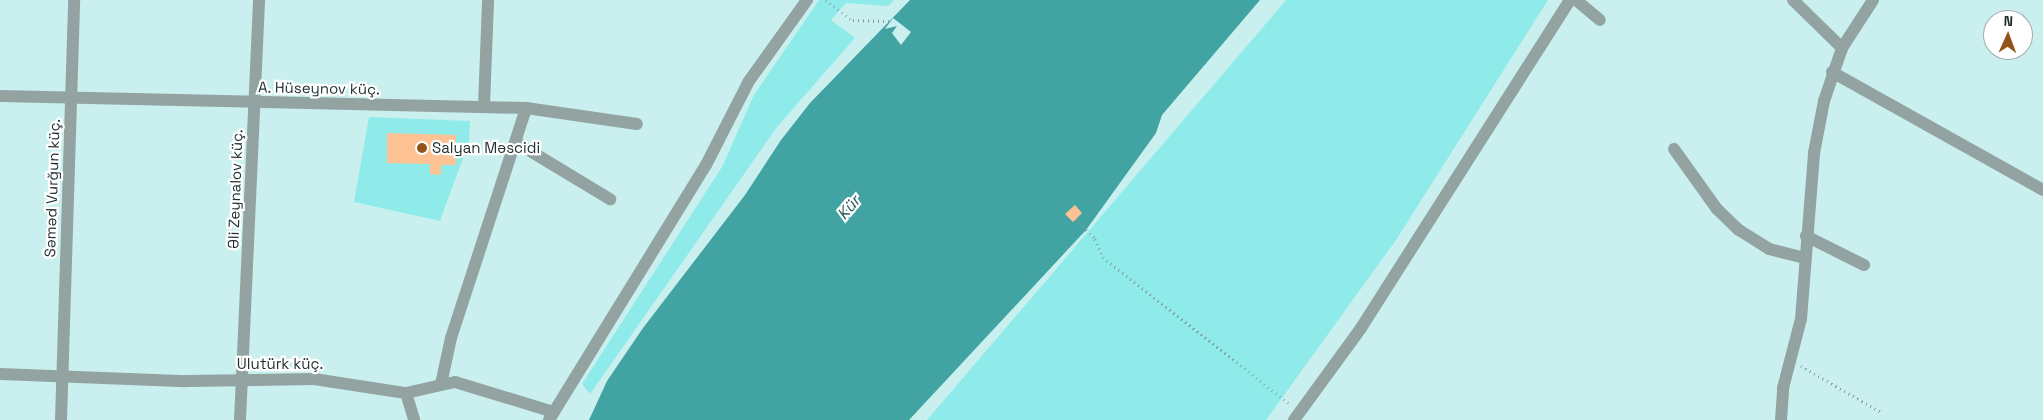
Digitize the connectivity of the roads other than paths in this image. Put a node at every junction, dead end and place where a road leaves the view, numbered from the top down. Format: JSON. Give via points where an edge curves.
{"nodes":[{"id":1,"x":74,"y":0,"type":"edge"},
{"id":2,"x":259,"y":0,"type":"edge"},
{"id":3,"x":488,"y":0,"type":"edge"},
{"id":4,"x":807,"y":0,"type":"edge"},
{"id":5,"x":1570,"y":0,"type":"edge"},
{"id":6,"x":1576,"y":0,"type":"edge"},
{"id":7,"x":1793,"y":0,"type":"edge"},
{"id":8,"x":1873,"y":0,"type":"edge"},
{"id":9,"x":1600,"y":20,"type":"dead end"},
{"id":10,"x":1842,"y":48,"type":"junction"},
{"id":11,"x":1832,"y":72,"type":"junction"},
{"id":12,"x":0,"y":96,"type":"edge"},
{"id":13,"x":71,"y":98,"type":"junction"},
{"id":14,"x":255,"y":104,"type":"junction"},
{"id":15,"x":484,"y":106,"type":"junction"},
{"id":16,"x":526,"y":108,"type":"junction"},
{"id":17,"x":637,"y":124,"type":"dead end"},
{"id":18,"x":517,"y":142,"type":"junction"},
{"id":19,"x":1674,"y":149,"type":"dead end"},
{"id":20,"x":2043,"y":190,"type":"edge"},
{"id":21,"x":610,"y":199,"type":"dead end"},
{"id":22,"x":1806,"y":236,"type":"junction"},
{"id":23,"x":1805,"y":258,"type":"junction"},
{"id":24,"x":1864,"y":265,"type":"dead end"},
{"id":25,"x":0,"y":374,"type":"edge"},
{"id":26,"x":63,"y":376,"type":"junction"},
{"id":27,"x":244,"y":379,"type":"junction"},
{"id":28,"x":441,"y":384,"type":"junction"},
{"id":29,"x":406,"y":392,"type":"junction"},
{"id":30,"x":551,"y":416,"type":"edge"},
{"id":31,"x":1297,"y":416,"type":"edge"},
{"id":32,"x":61,"y":420,"type":"edge"},
{"id":33,"x":240,"y":420,"type":"edge"},
{"id":34,"x":414,"y":420,"type":"edge"},
{"id":35,"x":1781,"y":420,"type":"edge"}],
"edges":[{"from":1,"to":13,"type":"street","name":"Səməd Vurğun küç."},
{"from":2,"to":14,"type":"street","name":"Əli Zeynalov küç."},
{"from":3,"to":15,"type":"street"},
{"from":4,"to":30,"type":"street","via":[[749,81],[706,165]]},
{"from":5,"to":31,"type":"street","via":[[1361,328]]},
{"from":6,"to":9,"type":"street"},
{"from":7,"to":10,"type":"street"},
{"from":8,"to":10,"type":"street"},
{"from":10,"to":11,"type":"street"},
{"from":11,"to":20,"type":"street"},
{"from":11,"to":22,"type":"street","via":[[1814,153]]},
{"from":12,"to":13,"type":"street","name":"A. Hüseynov küç."},
{"from":13,"to":14,"type":"street","name":"A. Hüseynov küç."},
{"from":13,"to":26,"type":"street","name":"Səməd Vurğun küç."},
{"from":14,"to":15,"type":"street","name":"A. Hüseynov küç."},
{"from":14,"to":27,"type":"street","name":"Əli Zeynalov küç."},
{"from":15,"to":16,"type":"street","name":"A. Hüseynov küç."},
{"from":16,"to":17,"type":"street","name":"A. Hüseynov küç."},
{"from":16,"to":18,"type":"street"},
{"from":18,"to":21,"type":"street"},
{"from":18,"to":28,"type":"street","via":[[451,338]]},
{"from":19,"to":23,"type":"street","via":[[1706,196],[1739,230],[1769,249]]},
{"from":22,"to":23,"type":"street"},
{"from":22,"to":24,"type":"street"},
{"from":23,"to":35,"type":"street","via":[[1801,319]]},
{"from":25,"to":26,"type":"street","name":"Ulutürk küç."},
{"from":26,"to":27,"type":"street","name":"Ulutürk küç."},
{"from":26,"to":32,"type":"street","name":"Səməd Vurğun küç."},
{"from":27,"to":29,"type":"street","name":"Ulutürk küç.","via":[[314,379]]},
{"from":27,"to":33,"type":"street","name":"Əli Zeynalov küç."},
{"from":28,"to":29,"type":"street","name":"Ulutürk küç."},
{"from":28,"to":30,"type":"street","name":"Ulutürk küç.","via":[[474,385]]},
{"from":29,"to":34,"type":"street"}]}
